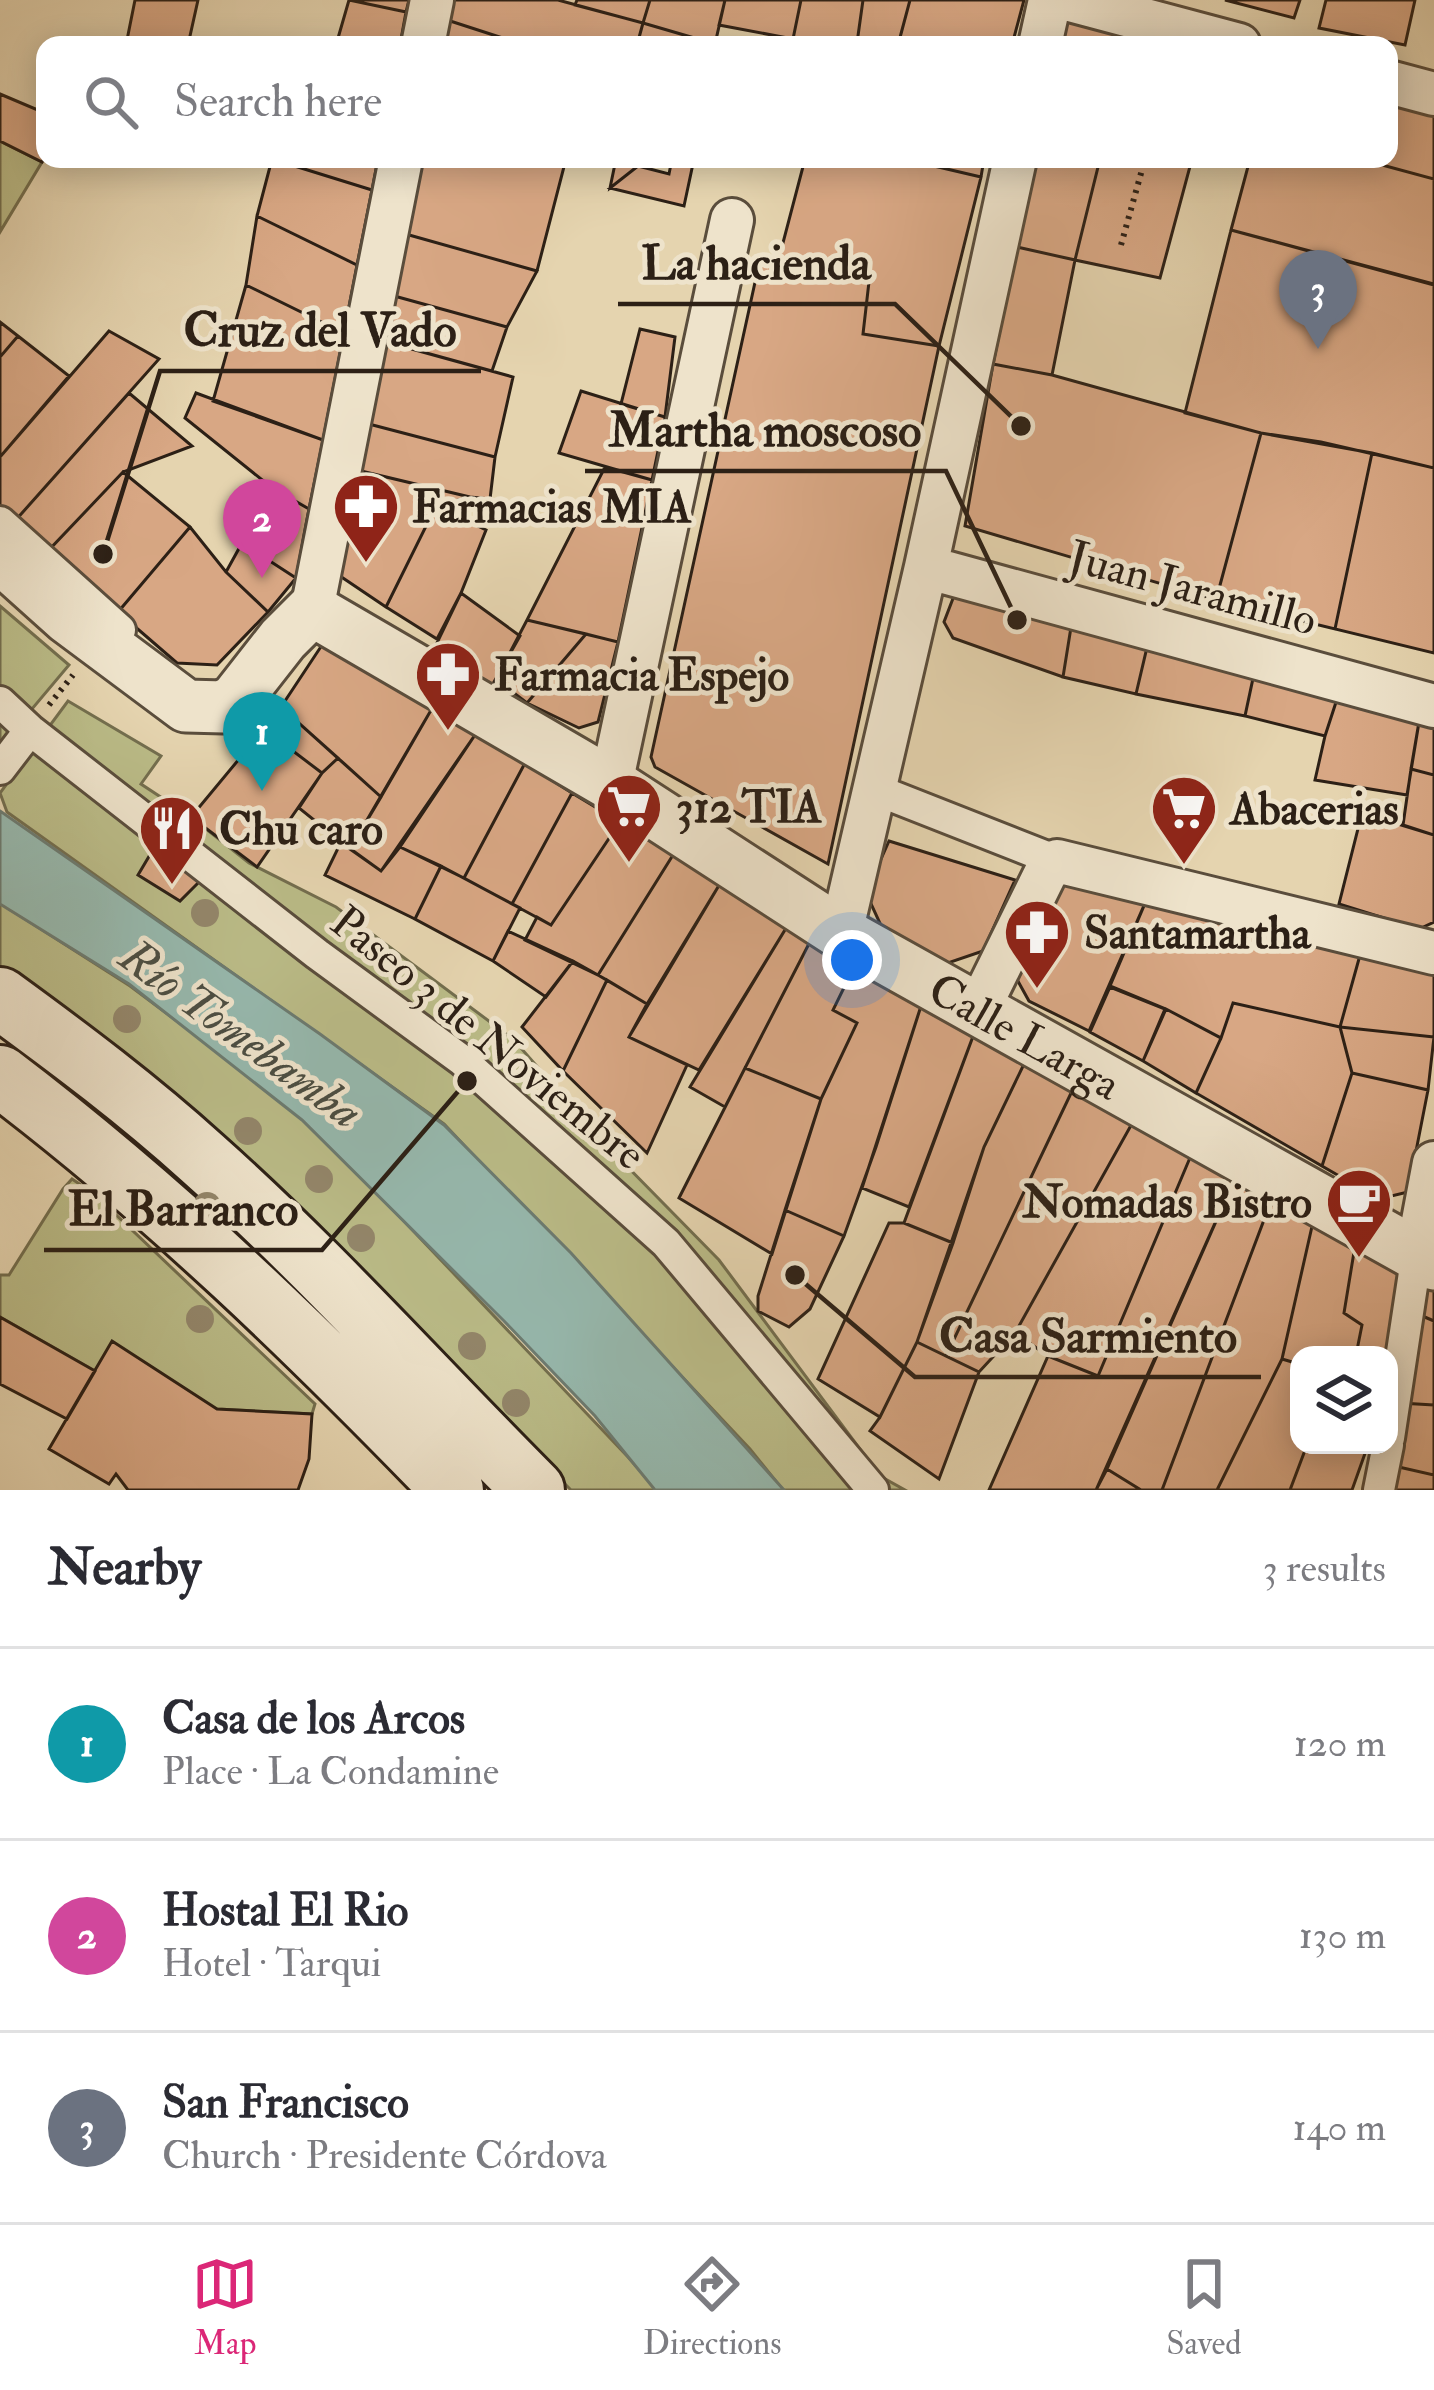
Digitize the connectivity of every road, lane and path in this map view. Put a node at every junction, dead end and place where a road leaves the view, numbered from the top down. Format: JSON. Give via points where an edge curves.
{"nodes":[{"id":1,"x":432,"y":0,"type":"edge"},
{"id":2,"x":1050,"y":0,"type":"edge"},
{"id":3,"x":1070,"y":0,"type":"edge"},
{"id":4,"x":425,"y":36,"type":"edge"},
{"id":5,"x":1042,"y":36,"type":"edge"},
{"id":6,"x":1205,"y":36,"type":"edge"},
{"id":7,"x":1398,"y":84,"type":"edge"},
{"id":8,"x":1434,"y":94,"type":"edge"},
{"id":9,"x":399,"y":168,"type":"edge"},
{"id":10,"x":1013,"y":168,"type":"edge"},
{"id":11,"x":1142,"y":168,"type":"edge"},
{"id":12,"x":733,"y":220,"type":"dead end"},
{"id":13,"x":1121,"y":245,"type":"dead end"},
{"id":14,"x":0,"y":522,"type":"edge"},
{"id":15,"x":0,"y":557,"type":"edge"},
{"id":16,"x":926,"y":567,"type":"junction"},
{"id":17,"x":312,"y":610,"type":"junction"},
{"id":18,"x":236,"y":699,"type":"junction"},
{"id":19,"x":0,"y":702,"type":"edge"},
{"id":20,"x":1434,"y":706,"type":"edge"},
{"id":21,"x":30,"y":730,"type":"junction"},
{"id":22,"x":0,"y":769,"type":"edge"},
{"id":23,"x":611,"y":784,"type":"junction"},
{"id":24,"x":874,"y":789,"type":"junction"},
{"id":25,"x":1058,"y":861,"type":"junction"},
{"id":26,"x":841,"y":932,"type":"junction"},
{"id":27,"x":1434,"y":953,"type":"edge"},
{"id":28,"x":0,"y":998,"type":"edge"},
{"id":29,"x":978,"y":1010,"type":"junction"},
{"id":30,"x":91,"y":1064,"type":"junction"},
{"id":31,"x":0,"y":1076,"type":"edge"},
{"id":32,"x":54,"y":1117,"type":"junction"},
{"id":33,"x":1434,"y":1163,"type":"edge"},
{"id":34,"x":1425,"y":1259,"type":"edge"},
{"id":35,"x":1398,"y":1393,"type":"edge"},
{"id":36,"x":1386,"y":1454,"type":"edge"},
{"id":37,"x":531,"y":1489,"type":"edge"},
{"id":38,"x":453,"y":1490,"type":"edge"},
{"id":39,"x":873,"y":1490,"type":"edge"},
{"id":40,"x":1379,"y":1490,"type":"edge"}],
"edges":[{"from":1,"to":4,"type":"street"},
{"from":2,"to":5,"type":"street"},
{"from":3,"to":6,"type":"street"},
{"from":7,"to":8,"type":"street"},
{"from":9,"to":17,"type":"street"},
{"from":10,"to":16,"type":"street"},
{"from":11,"to":13,"type":"path"},
{"from":12,"to":23,"type":"street"},
{"from":14,"to":18,"type":"street","via":[[178,680]]},
{"from":15,"to":18,"type":"street","via":[[186,706],[224,707]]},
{"from":16,"to":20,"type":"street","name":"Juan Jaramillo"},
{"from":16,"to":24,"type":"street"},
{"from":17,"to":18,"type":"street"},
{"from":17,"to":23,"type":"street","name":"Calle Larga"},
{"from":19,"to":21,"type":"street","name":"Paseo 3 de Noviembre"},
{"from":21,"to":22,"type":"street"},
{"from":21,"to":39,"type":"street","name":"Paseo 3 de Noviembre","via":[[463,1061],[666,1243]]},
{"from":23,"to":26,"type":"street","name":"Calle Larga"},
{"from":24,"to":25,"type":"street"},
{"from":24,"to":26,"type":"street"},
{"from":25,"to":27,"type":"street"},
{"from":25,"to":29,"type":"street"},
{"from":26,"to":29,"type":"street","name":"Calle Larga"},
{"from":28,"to":30,"type":"main road"},
{"from":29,"to":34,"type":"street","name":"Calle Larga"},
{"from":30,"to":32,"type":"main road"},
{"from":30,"to":37,"type":"main road","via":[[306,1257]]},
{"from":31,"to":32,"type":"main road"},
{"from":32,"to":38,"type":"main road","via":[[245,1281]]},
{"from":33,"to":34,"type":"street"},
{"from":34,"to":35,"type":"street"},
{"from":36,"to":40,"type":"street"}]}
